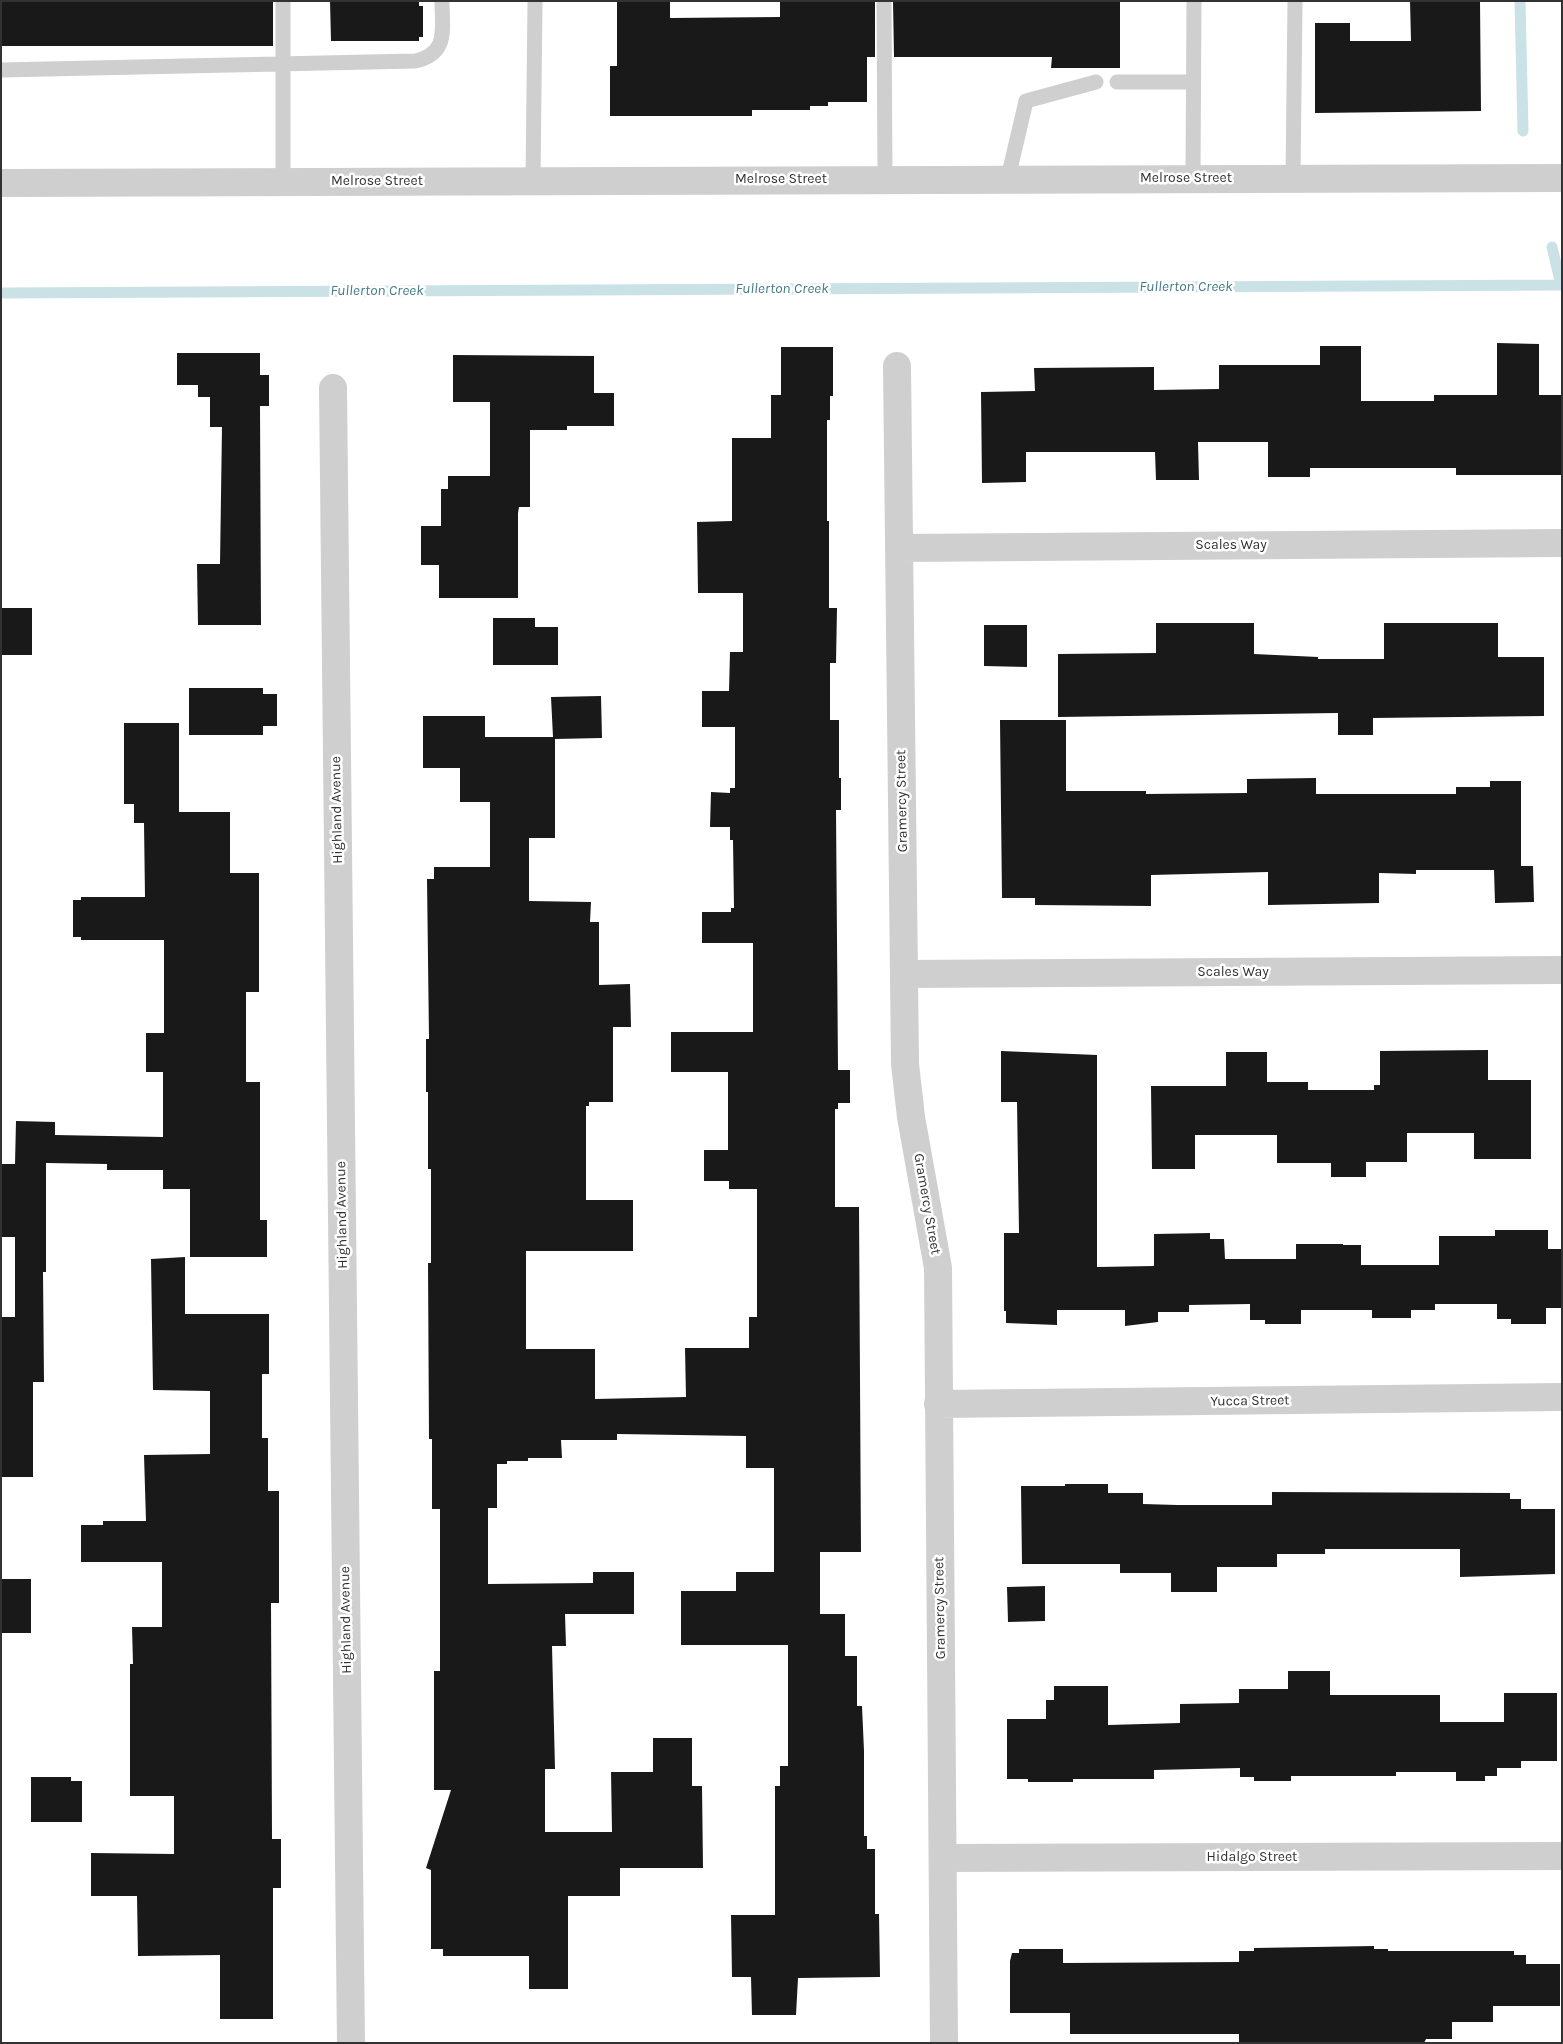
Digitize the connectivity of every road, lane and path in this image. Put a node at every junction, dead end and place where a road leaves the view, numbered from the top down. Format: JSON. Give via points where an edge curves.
{"nodes":[{"id":1,"x":283,"y":1,"type":"edge"},
{"id":2,"x":442,"y":1,"type":"edge"},
{"id":3,"x":535,"y":1,"type":"edge"},
{"id":4,"x":884,"y":1,"type":"edge"},
{"id":5,"x":1194,"y":1,"type":"edge"},
{"id":6,"x":1295,"y":1,"type":"edge"},
{"id":7,"x":283,"y":63,"type":"junction"},
{"id":8,"x":1,"y":70,"type":"edge"},
{"id":9,"x":1096,"y":82,"type":"dead end"},
{"id":10,"x":1117,"y":82,"type":"dead end"},
{"id":11,"x":1193,"y":82,"type":"junction"},
{"id":12,"x":1008,"y":178,"type":"junction"},
{"id":13,"x":1193,"y":178,"type":"junction"},
{"id":14,"x":1293,"y":178,"type":"junction"},
{"id":15,"x":1562,"y":178,"type":"edge"},
{"id":16,"x":885,"y":179,"type":"junction"},
{"id":17,"x":534,"y":180,"type":"junction"},
{"id":18,"x":283,"y":182,"type":"junction"},
{"id":19,"x":1,"y":183,"type":"edge"},
{"id":20,"x":898,"y":366,"type":"dead end"},
{"id":21,"x":333,"y":388,"type":"dead end"},
{"id":22,"x":1562,"y":543,"type":"edge"},
{"id":23,"x":900,"y":548,"type":"junction"},
{"id":24,"x":1562,"y":970,"type":"edge"},
{"id":25,"x":904,"y":974,"type":"junction"},
{"id":26,"x":1562,"y":1397,"type":"edge"},
{"id":27,"x":938,"y":1404,"type":"junction"},
{"id":28,"x":1562,"y":1856,"type":"edge"},
{"id":29,"x":943,"y":1858,"type":"junction"},
{"id":30,"x":351,"y":2043,"type":"edge"},
{"id":31,"x":944,"y":2043,"type":"edge"}],
"edges":[{"from":1,"to":7,"type":"lane"},
{"from":2,"to":7,"type":"lane","via":[[439,49],[428,58],[415,61]]},
{"from":3,"to":17,"type":"lane"},
{"from":4,"to":16,"type":"lane"},
{"from":5,"to":11,"type":"lane"},
{"from":6,"to":14,"type":"lane"},
{"from":7,"to":8,"type":"lane"},
{"from":7,"to":18,"type":"lane"},
{"from":9,"to":12,"type":"lane","via":[[1026,101]]},
{"from":10,"to":11,"type":"lane"},
{"from":11,"to":13,"type":"lane"},
{"from":12,"to":13,"type":"street","name":"Melrose Street"},
{"from":12,"to":16,"type":"street","name":"Melrose Street"},
{"from":13,"to":14,"type":"street","name":"Melrose Street"},
{"from":14,"to":15,"type":"street","name":"Melrose Street"},
{"from":16,"to":17,"type":"street","name":"Melrose Street"},
{"from":17,"to":18,"type":"street","name":"Melrose Street"},
{"from":18,"to":19,"type":"street","name":"Melrose Street"},
{"from":20,"to":23,"type":"street","name":"Gramercy Street"},
{"from":21,"to":30,"type":"street","name":"Highland Avenue"},
{"from":22,"to":23,"type":"street","name":"Scales Way"},
{"from":23,"to":25,"type":"street","name":"Gramercy Street"},
{"from":24,"to":25,"type":"street","name":"Scales Way"},
{"from":25,"to":27,"type":"street","name":"Gramercy Street","via":[[905,1064],[911,1117],[938,1268]]},
{"from":26,"to":27,"type":"street","name":"Yucca Street"},
{"from":27,"to":29,"type":"street","name":"Gramercy Street"},
{"from":28,"to":29,"type":"street","name":"Hidalgo Street"},
{"from":29,"to":31,"type":"street","name":"Gramercy Street"}]}
